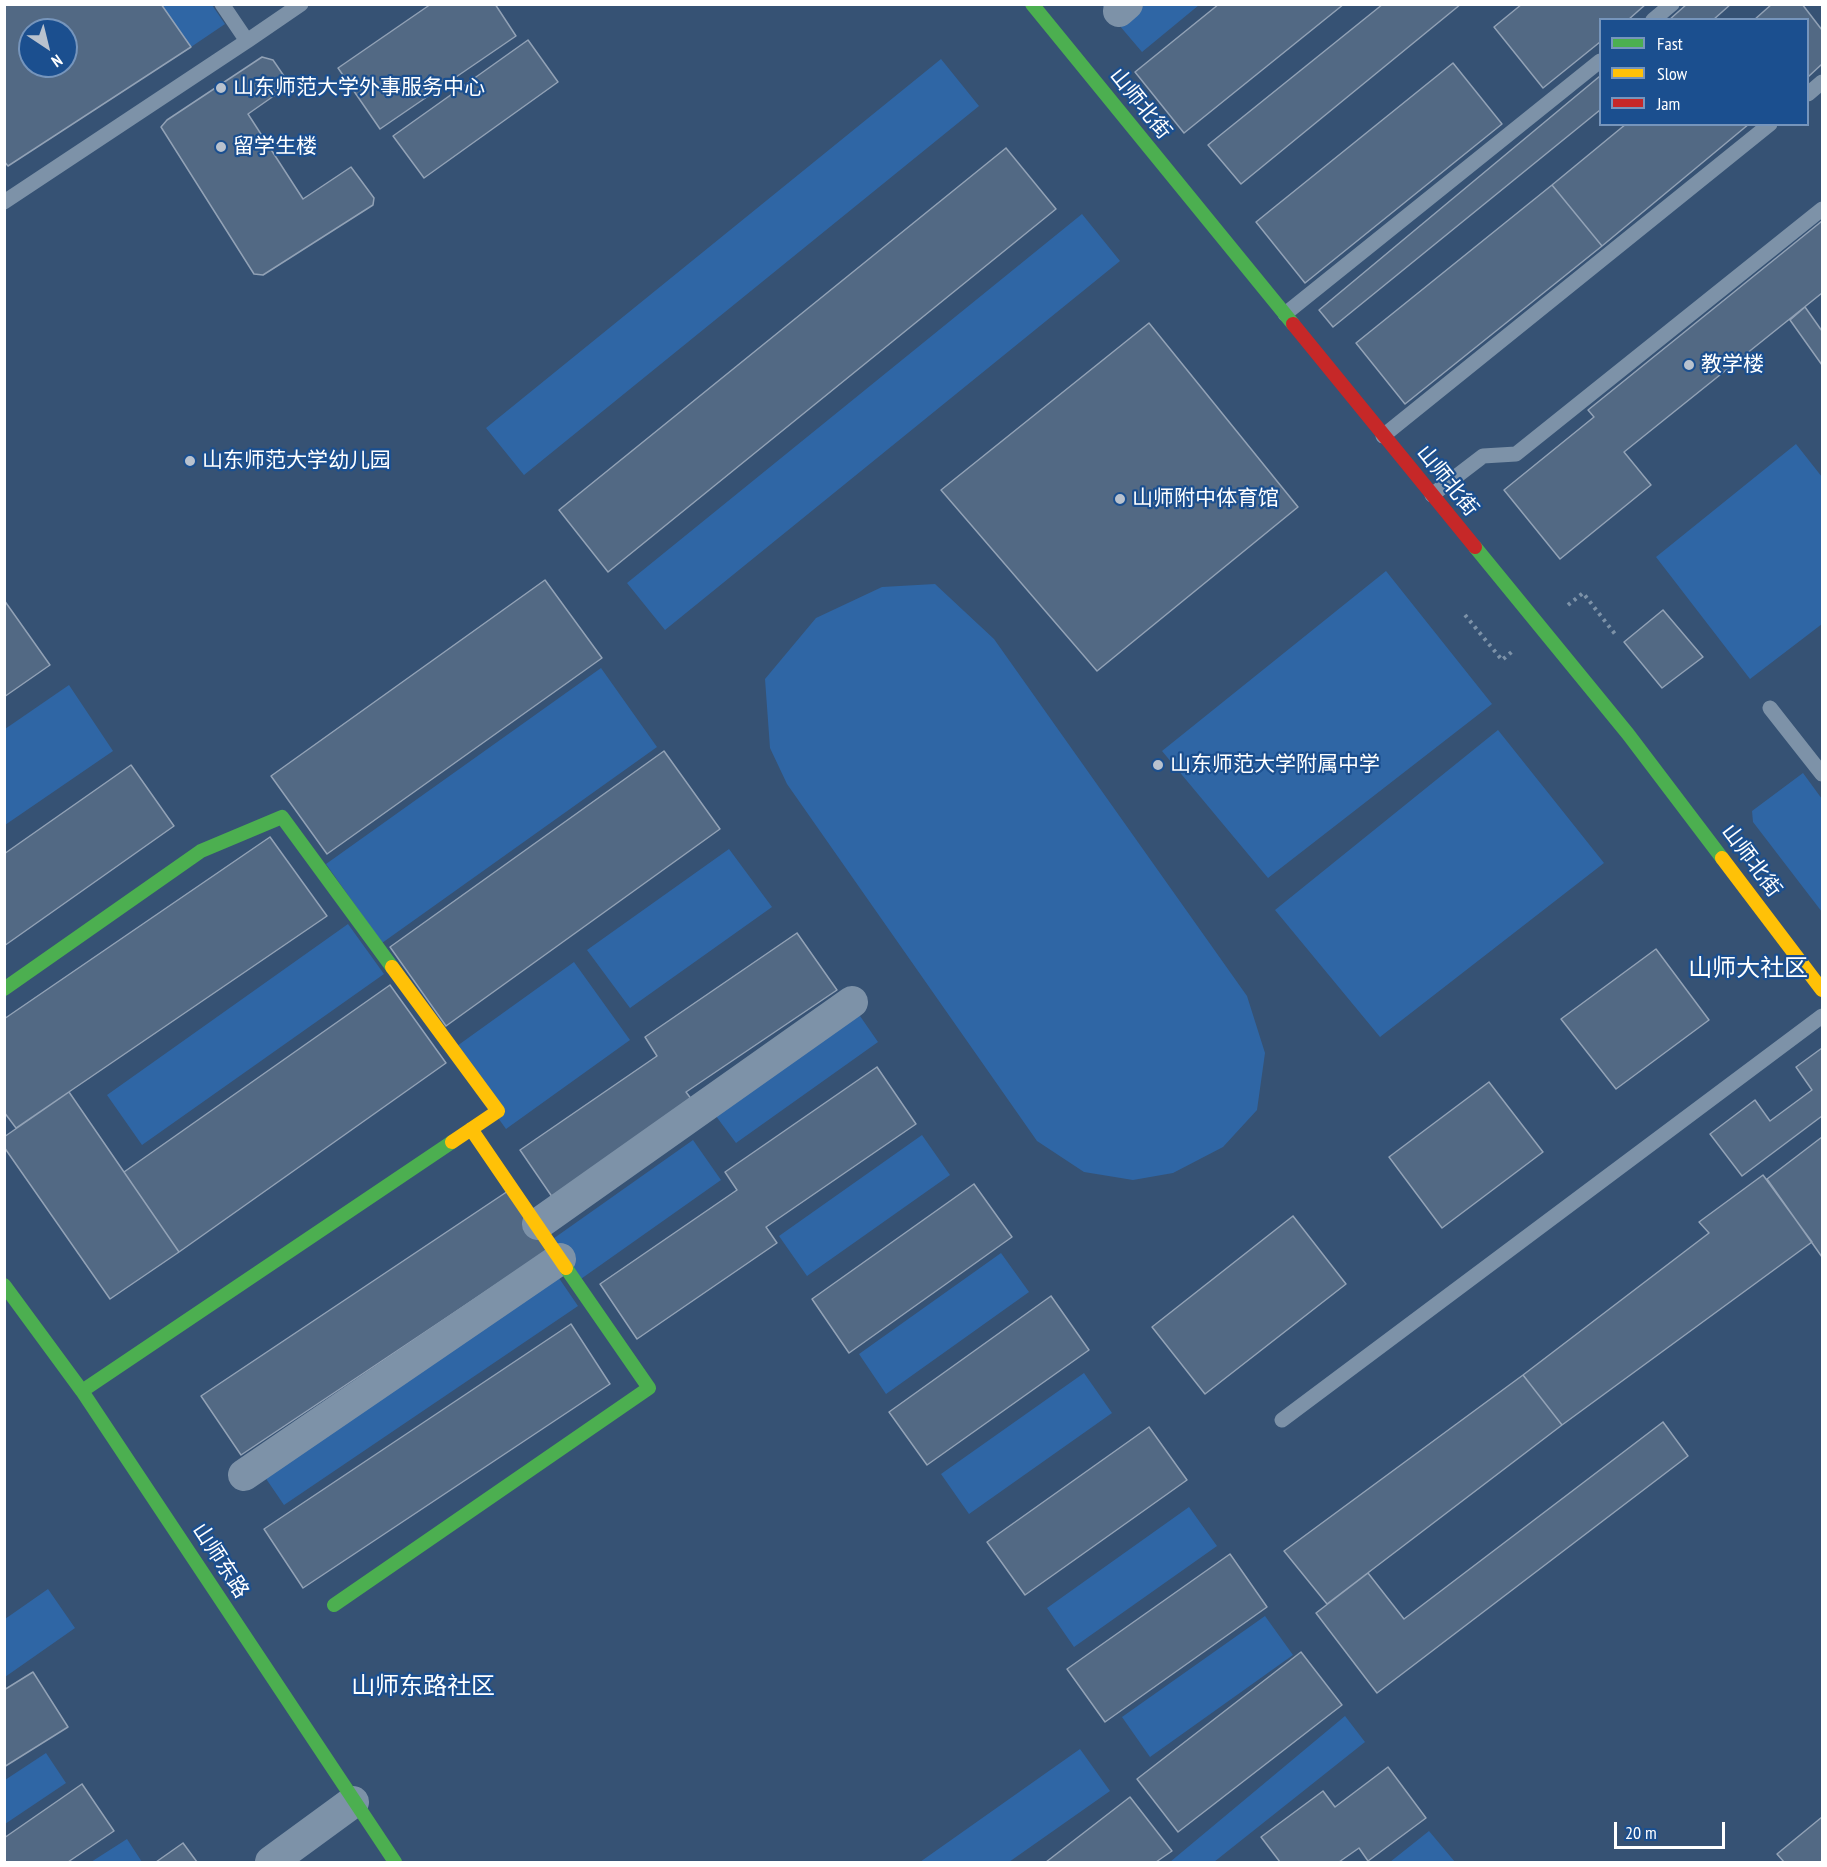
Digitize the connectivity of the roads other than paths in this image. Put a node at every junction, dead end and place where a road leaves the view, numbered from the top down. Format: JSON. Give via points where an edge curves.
{"nodes":[{"id":1,"x":222,"y":4,"type":"edge"},
{"id":2,"x":301,"y":4,"type":"edge"},
{"id":3,"x":1032,"y":4,"type":"edge"},
{"id":4,"x":1672,"y":4,"type":"edge"},
{"id":5,"x":1655,"y":18,"type":"edge"},
{"id":6,"x":247,"y":41,"type":"junction"},
{"id":7,"x":1599,"y":62,"type":"edge"},
{"id":8,"x":1822,"y":82,"type":"edge"},
{"id":9,"x":1809,"y":93,"type":"edge"},
{"id":10,"x":1768,"y":126,"type":"edge"},
{"id":11,"x":4,"y":202,"type":"edge"},
{"id":12,"x":1822,"y":209,"type":"edge"},
{"id":13,"x":1285,"y":314,"type":"junction"},
{"id":14,"x":1383,"y":436,"type":"junction"},
{"id":15,"x":1432,"y":495,"type":"junction"},
{"id":16,"x":1770,"y":708,"type":"dead end"},
{"id":17,"x":1822,"y":774,"type":"edge"},
{"id":18,"x":4,"y":989,"type":"edge"},
{"id":19,"x":1822,"y":990,"type":"edge"},
{"id":20,"x":852,"y":1002,"type":"dead end"},
{"id":21,"x":1822,"y":1016,"type":"edge"},
{"id":22,"x":471,"y":1129,"type":"junction"},
{"id":23,"x":537,"y":1224,"type":"junction"},
{"id":24,"x":560,"y":1259,"type":"junction"},
{"id":25,"x":5,"y":1286,"type":"edge"},
{"id":26,"x":82,"y":1391,"type":"junction"},
{"id":27,"x":1282,"y":1420,"type":"dead end"},
{"id":28,"x":244,"y":1475,"type":"dead end"},
{"id":29,"x":334,"y":1605,"type":"dead end"},
{"id":30,"x":353,"y":1802,"type":"junction"},
{"id":31,"x":271,"y":1863,"type":"edge"},
{"id":32,"x":395,"y":1863,"type":"edge"}],
"edges":[{"from":1,"to":6,"type":"lane"},
{"from":2,"to":6,"type":"lane"},
{"from":3,"to":13,"type":"street","name":"山师北街"},
{"from":4,"to":5,"type":"lane"},
{"from":6,"to":11,"type":"lane"},
{"from":7,"to":13,"type":"lane"},
{"from":8,"to":9,"type":"lane"},
{"from":10,"to":14,"type":"lane"},
{"from":12,"to":15,"type":"lane","via":[[1516,454],[1483,456]]},
{"from":13,"to":14,"type":"street","name":"山师北街"},
{"from":14,"to":15,"type":"street","name":"山师北街"},
{"from":15,"to":19,"type":"street","name":"山师北街","via":[[1628,734]]},
{"from":16,"to":17,"type":"lane"},
{"from":18,"to":22,"type":"street","via":[[201,851],[282,817],[498,1111]]},
{"from":20,"to":23,"type":"street"},
{"from":21,"to":27,"type":"lane"},
{"from":22,"to":23,"type":"street"},
{"from":22,"to":26,"type":"street"},
{"from":23,"to":24,"type":"street"},
{"from":24,"to":28,"type":"street"},
{"from":24,"to":29,"type":"street","via":[[649,1388]]},
{"from":25,"to":26,"type":"street","name":"山师东路"},
{"from":26,"to":30,"type":"street","name":"山师东路"},
{"from":30,"to":31,"type":"street"},
{"from":30,"to":32,"type":"street","name":"山师东路"}]}
